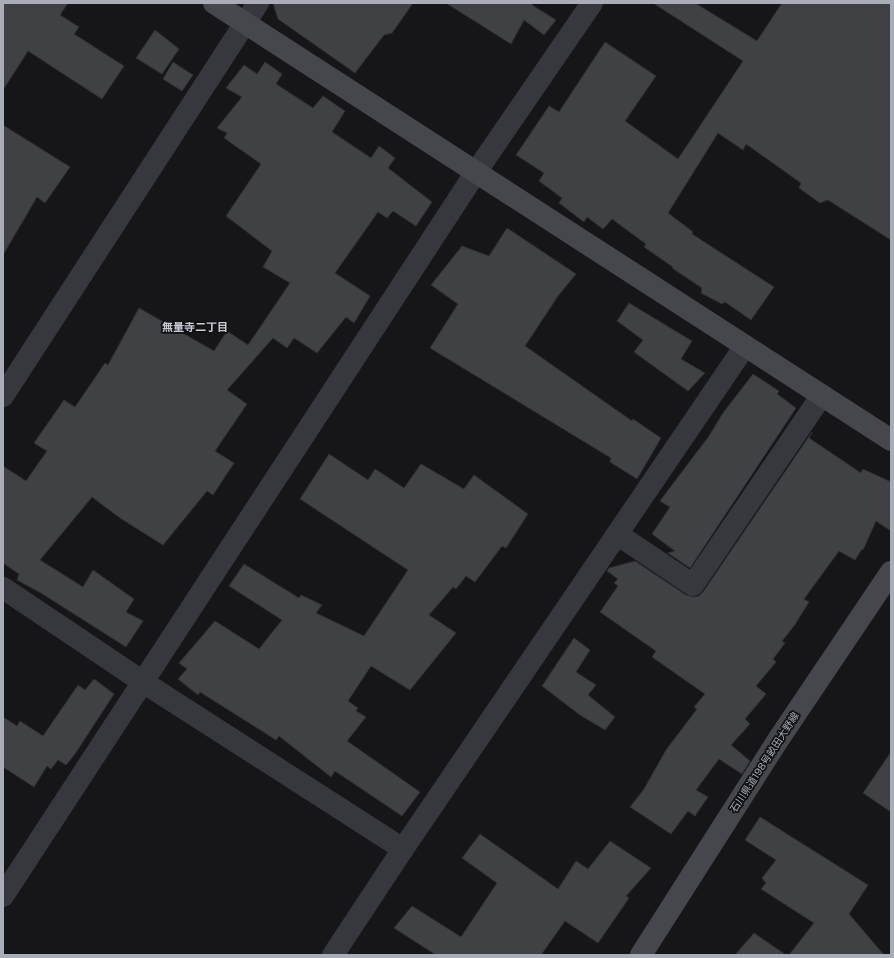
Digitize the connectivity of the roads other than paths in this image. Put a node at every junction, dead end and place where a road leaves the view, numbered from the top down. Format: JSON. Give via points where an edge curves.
{"nodes":[{"id":1,"x":214,"y":3,"type":"edge"},
{"id":2,"x":258,"y":3,"type":"edge"},
{"id":3,"x":592,"y":3,"type":"edge"},
{"id":4,"x":245,"y":23,"type":"junction"},
{"id":5,"x":476,"y":172,"type":"junction"},
{"id":6,"x":745,"y":346,"type":"junction"},
{"id":7,"x":822,"y":395,"type":"junction"},
{"id":8,"x":3,"y":396,"type":"edge"},
{"id":9,"x":891,"y":440,"type":"edge"},
{"id":10,"x":617,"y":534,"type":"junction"},
{"id":11,"x":891,"y":572,"type":"edge"},
{"id":12,"x":3,"y":588,"type":"edge"},
{"id":13,"x":143,"y":682,"type":"junction"},
{"id":14,"x":404,"y":849,"type":"junction"},
{"id":15,"x":3,"y":896,"type":"edge"},
{"id":16,"x":333,"y":955,"type":"edge"},
{"id":17,"x":641,"y":955,"type":"edge"}],
"edges":[{"from":1,"to":4,"type":"street"},
{"from":2,"to":4,"type":"street"},
{"from":3,"to":5,"type":"street"},
{"from":4,"to":5,"type":"street"},
{"from":4,"to":8,"type":"street"},
{"from":5,"to":6,"type":"street"},
{"from":5,"to":13,"type":"street"},
{"from":6,"to":7,"type":"street"},
{"from":6,"to":10,"type":"street"},
{"from":7,"to":9,"type":"street"},
{"from":7,"to":10,"type":"street","via":[[693,585]]},
{"from":10,"to":14,"type":"street"},
{"from":11,"to":17,"type":"street","name":"石川県道198号畝田大野線","via":[[778,740]]},
{"from":12,"to":13,"type":"street"},
{"from":13,"to":14,"type":"street"},
{"from":13,"to":15,"type":"street"},
{"from":14,"to":16,"type":"street"}]}
